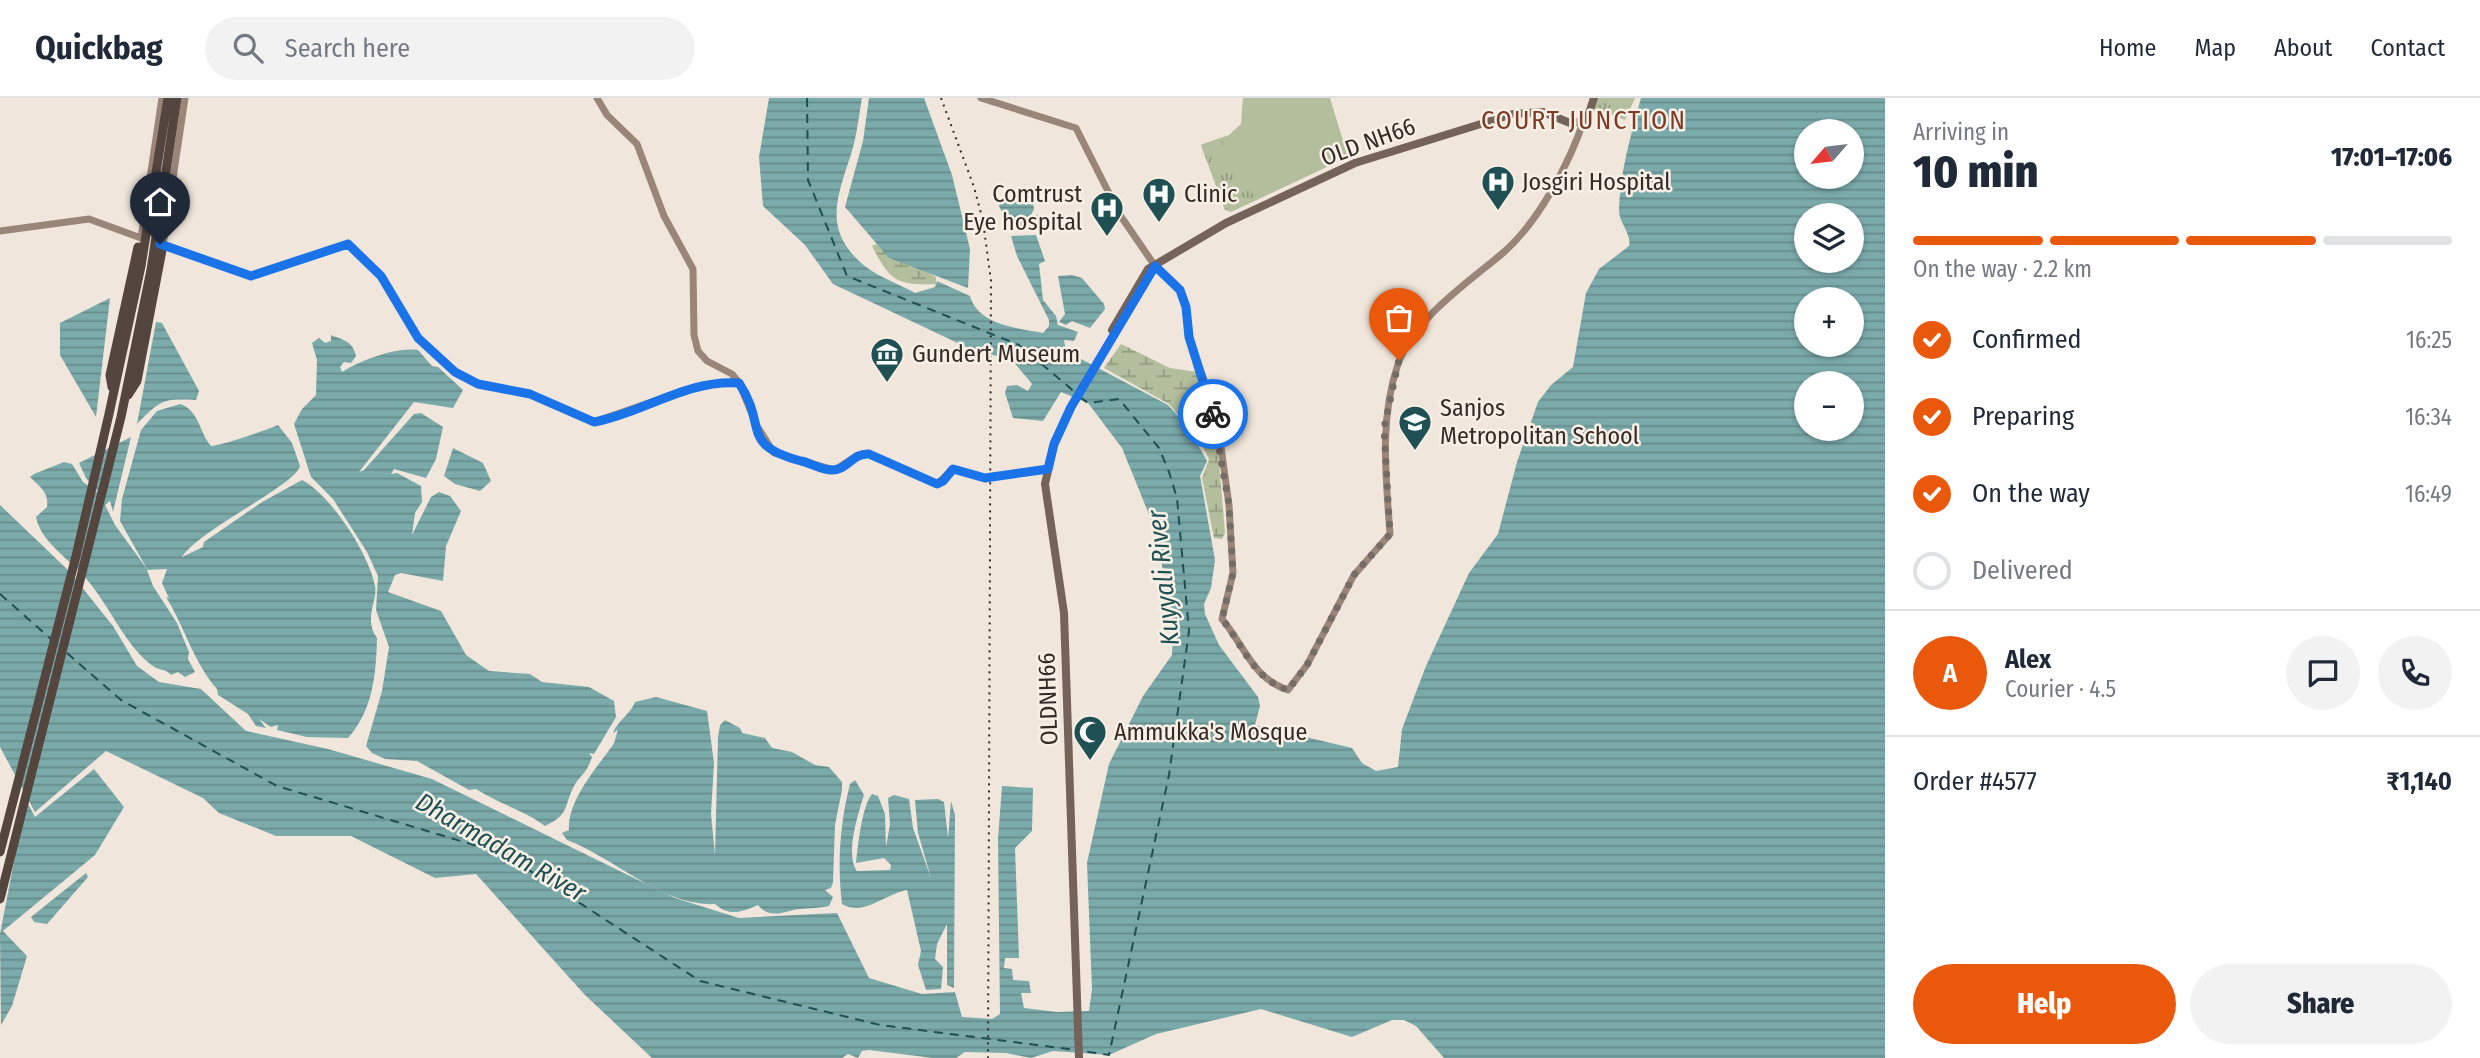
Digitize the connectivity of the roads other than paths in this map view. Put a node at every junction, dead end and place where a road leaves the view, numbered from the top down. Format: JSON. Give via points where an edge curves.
{"nodes":[{"id":1,"x":162,"y":98,"type":"edge"},
{"id":2,"x":168,"y":98,"type":"edge"},
{"id":3,"x":177,"y":98,"type":"edge"},
{"id":4,"x":185,"y":98,"type":"edge"},
{"id":5,"x":597,"y":98,"type":"edge"},
{"id":6,"x":981,"y":98,"type":"edge"},
{"id":7,"x":1594,"y":98,"type":"edge"},
{"id":8,"x":1584,"y":120,"type":"junction"},
{"id":9,"x":0,"y":231,"type":"edge"},
{"id":10,"x":141,"y":238,"type":"junction"},
{"id":11,"x":162,"y":244,"type":"junction"},
{"id":12,"x":1155,"y":266,"type":"junction"},
{"id":13,"x":739,"y":383,"type":"junction"},
{"id":14,"x":113,"y":396,"type":"junction"},
{"id":15,"x":124,"y":400,"type":"junction"},
{"id":16,"x":1071,"y":407,"type":"joint"},
{"id":17,"x":1048,"y":469,"type":"junction"},
{"id":18,"x":0,"y":852,"type":"edge"},
{"id":19,"x":0,"y":900,"type":"edge"},
{"id":20,"x":1079,"y":1058,"type":"edge"}],
"edges":[{"from":1,"to":10,"type":"main road"},
{"from":2,"to":14,"type":"highway","via":[[141,266]]},
{"from":3,"to":15,"type":"highway","via":[[151,270]]},
{"from":4,"to":11,"type":"main road"},
{"from":5,"to":13,"type":"main road","via":[[607,115],[637,144],[664,216],[694,272],[698,351]]},
{"from":6,"to":12,"type":"main road","via":[[1076,128],[1120,215]]},
{"from":7,"to":8,"type":"main road"},
{"from":8,"to":12,"type":"main road","name":"OLD NH66","via":[[1570,123],[1543,112],[1513,114],[1355,163],[1226,223]]},
{"from":8,"to":12,"type":"main road","via":[[1556,183],[1532,217],[1506,250],[1471,277],[1420,328],[1399,360],[1384,428],[1390,534],[1354,575],[1307,665],[1288,690],[1264,677],[1222,619],[1233,573],[1221,447],[1189,337],[1183,298],[1173,281]]},
{"from":9,"to":10,"type":"main road","via":[[89,219]]},
{"from":10,"to":14,"type":"highway","via":[[110,375]]},
{"from":11,"to":13,"type":"main road","via":[[251,276],[348,244],[381,276],[418,338],[455,372],[478,384],[530,394],[586,421],[602,421],[686,390]]},
{"from":11,"to":15,"type":"highway","via":[[137,382]]},
{"from":12,"to":16,"type":"main road","name":"OLD NH66","via":[[1138,283]]},
{"from":13,"to":17,"type":"main road","via":[[774,453],[828,470],[869,454],[937,484],[953,469],[985,478]]},
{"from":14,"to":18,"type":"highway"},
{"from":15,"to":19,"type":"highway"},
{"from":16,"to":17,"type":"main road","name":"OLDNH66"},
{"from":17,"to":20,"type":"main road","name":"OLDNH66","via":[[1045,492],[1064,613]]}]}
